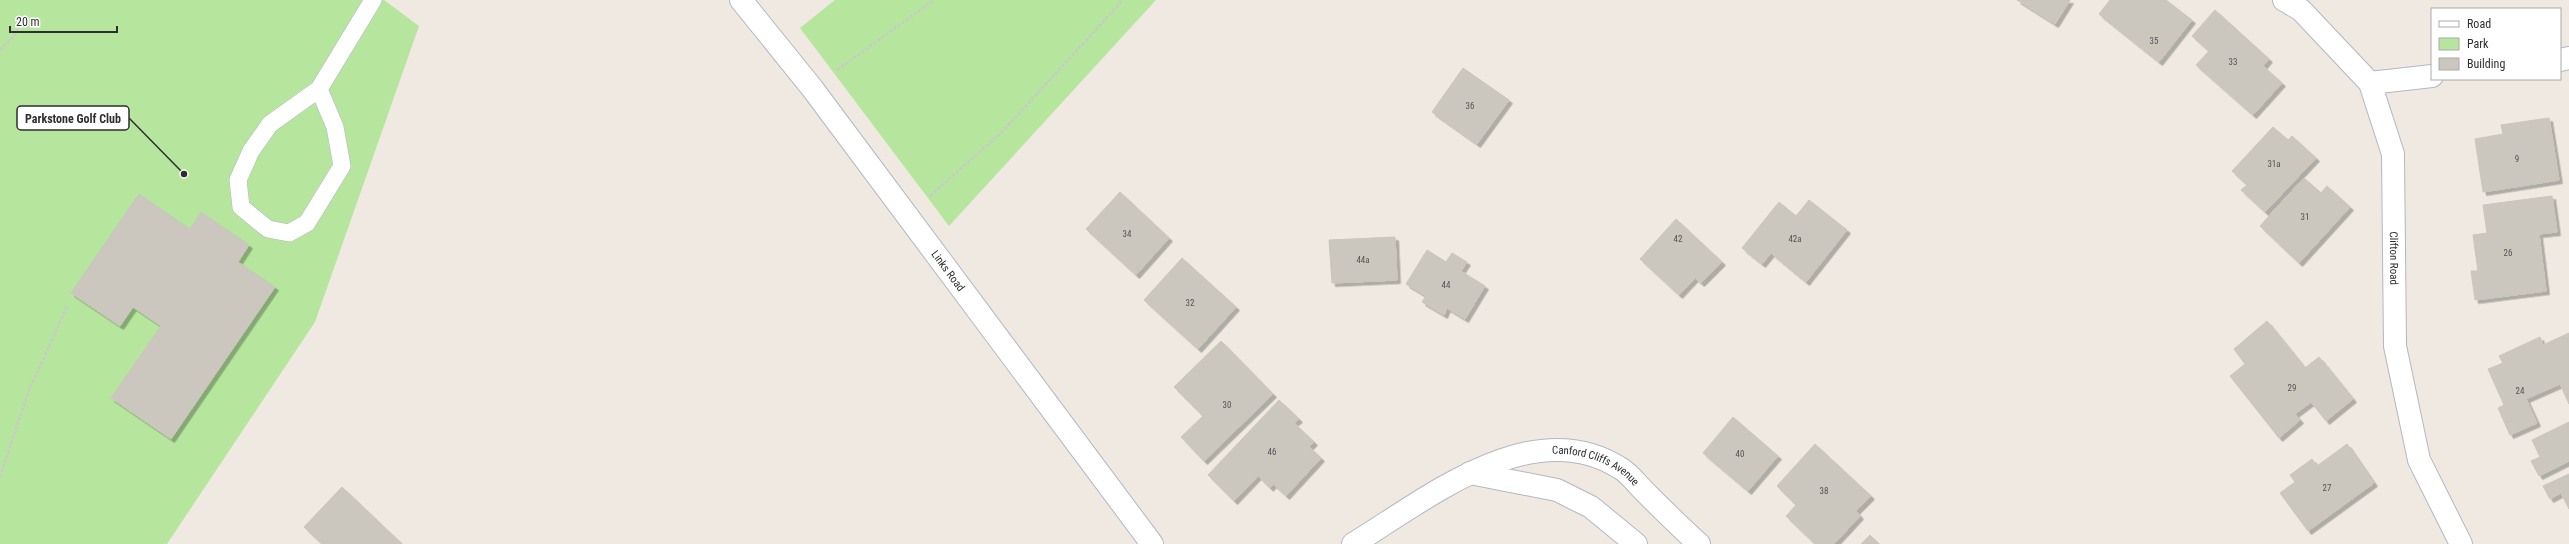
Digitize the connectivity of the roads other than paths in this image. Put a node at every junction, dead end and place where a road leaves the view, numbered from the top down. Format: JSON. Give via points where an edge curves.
{"nodes":[{"id":1,"x":373,"y":0,"type":"edge"},
{"id":2,"x":740,"y":0,"type":"edge"},
{"id":3,"x":2284,"y":0,"type":"edge"},
{"id":4,"x":2431,"y":76,"type":"edge"},
{"id":5,"x":2370,"y":83,"type":"junction"},
{"id":6,"x":318,"y":89,"type":"junction"},
{"id":7,"x":1470,"y":473,"type":"junction"},
{"id":8,"x":1152,"y":544,"type":"edge"},
{"id":9,"x":1353,"y":544,"type":"edge"},
{"id":10,"x":1636,"y":544,"type":"edge"},
{"id":11,"x":1699,"y":544,"type":"edge"},
{"id":12,"x":2461,"y":544,"type":"edge"}],
"edges":[{"from":1,"to":6,"type":"lane"},
{"from":2,"to":8,"type":"street","name":"Links Road","via":[[812,88]]},
{"from":3,"to":5,"type":"street","name":"Clifton Road","via":[[2301,10]]},
{"from":4,"to":5,"type":"street"},
{"from":5,"to":12,"type":"street","name":"Clifton Road","via":[[2393,154],[2397,354],[2419,460]]},
{"from":6,"to":6,"type":"lane","via":[[335,127],[342,166],[307,223],[289,233],[268,229],[241,207],[238,180],[251,151],[270,124]]},
{"from":7,"to":9,"type":"street","name":"Canford Cliffs Avenue"},
{"from":7,"to":10,"type":"street","via":[[1557,490],[1591,507]]},
{"from":7,"to":11,"type":"street","name":"Canford Cliffs Avenue","via":[[1520,454],[1556,449],[1590,453],[1621,468]]}]}
